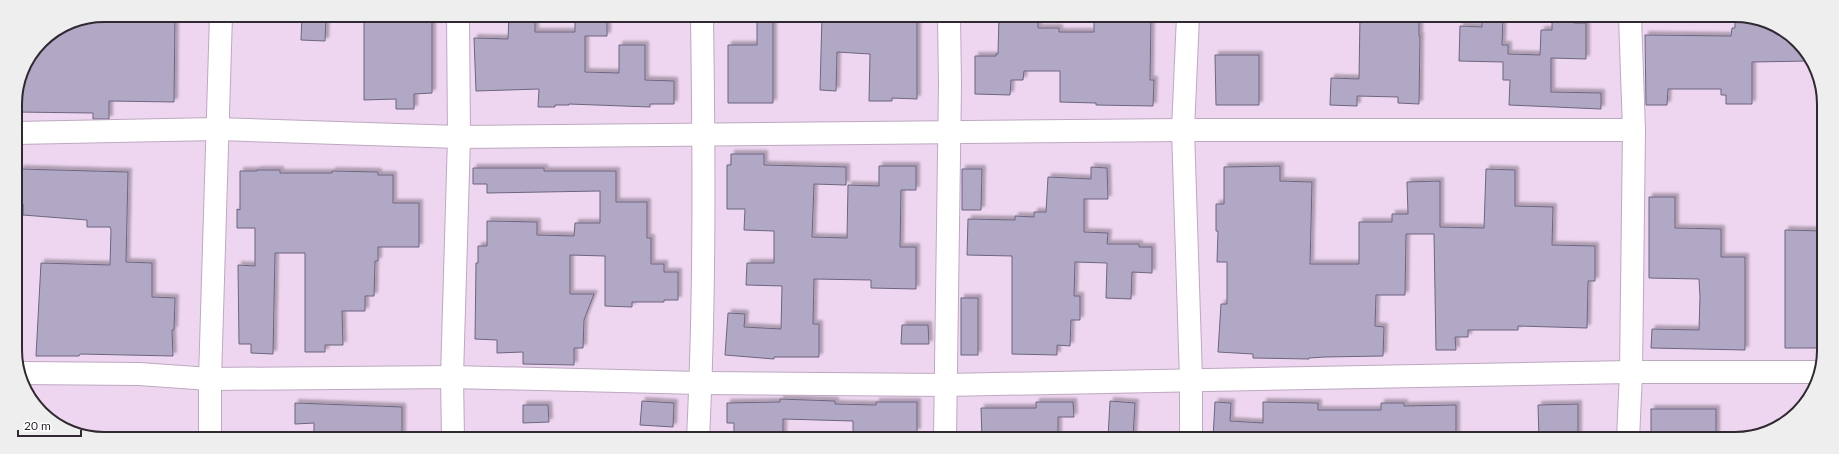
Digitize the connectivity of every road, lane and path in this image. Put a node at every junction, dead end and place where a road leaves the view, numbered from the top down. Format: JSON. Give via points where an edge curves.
{"nodes":[{"id":1,"x":221,"y":22,"type":"edge"},
{"id":2,"x":458,"y":22,"type":"edge"},
{"id":3,"x":702,"y":22,"type":"edge"},
{"id":4,"x":949,"y":22,"type":"edge"},
{"id":5,"x":1188,"y":22,"type":"edge"},
{"id":6,"x":1630,"y":22,"type":"edge"},
{"id":7,"x":217,"y":129,"type":"junction"},
{"id":8,"x":1183,"y":130,"type":"junction"},
{"id":9,"x":1634,"y":130,"type":"junction"},
{"id":10,"x":949,"y":132,"type":"junction"},
{"id":11,"x":22,"y":133,"type":"edge"},
{"id":12,"x":704,"y":135,"type":"junction"},
{"id":13,"x":459,"y":137,"type":"junction"},
{"id":14,"x":1631,"y":372,"type":"junction"},
{"id":15,"x":1814,"y":372,"type":"edge"},
{"id":16,"x":25,"y":373,"type":"edge"},
{"id":17,"x":452,"y":377,"type":"junction"},
{"id":18,"x":210,"y":379,"type":"junction"},
{"id":19,"x":1191,"y":379,"type":"junction"},
{"id":20,"x":700,"y":383,"type":"junction"},
{"id":21,"x":945,"y":385,"type":"junction"},
{"id":22,"x":210,"y":432,"type":"edge"},
{"id":23,"x":453,"y":432,"type":"edge"},
{"id":24,"x":698,"y":432,"type":"edge"},
{"id":25,"x":945,"y":432,"type":"edge"},
{"id":26,"x":1191,"y":432,"type":"edge"},
{"id":27,"x":1628,"y":432,"type":"edge"}],
"edges":[{"from":1,"to":7,"type":"street"},
{"from":2,"to":13,"type":"street"},
{"from":3,"to":12,"type":"street"},
{"from":4,"to":10,"type":"street"},
{"from":5,"to":8,"type":"street"},
{"from":6,"to":9,"type":"street"},
{"from":7,"to":11,"type":"street"},
{"from":7,"to":13,"type":"street"},
{"from":7,"to":18,"type":"street"},
{"from":8,"to":9,"type":"street"},
{"from":8,"to":10,"type":"street"},
{"from":8,"to":19,"type":"street"},
{"from":9,"to":14,"type":"street"},
{"from":10,"to":12,"type":"street"},
{"from":10,"to":21,"type":"street"},
{"from":12,"to":13,"type":"street"},
{"from":12,"to":20,"type":"street"},
{"from":13,"to":17,"type":"street"},
{"from":14,"to":15,"type":"street"},
{"from":14,"to":19,"type":"street"},
{"from":14,"to":27,"type":"street"},
{"from":16,"to":18,"type":"street","via":[[139,374]]},
{"from":17,"to":18,"type":"street"},
{"from":17,"to":20,"type":"street"},
{"from":17,"to":23,"type":"street"},
{"from":18,"to":22,"type":"street"},
{"from":19,"to":21,"type":"street"},
{"from":19,"to":26,"type":"street"},
{"from":20,"to":21,"type":"street"},
{"from":20,"to":24,"type":"street"},
{"from":21,"to":25,"type":"street"}]}
